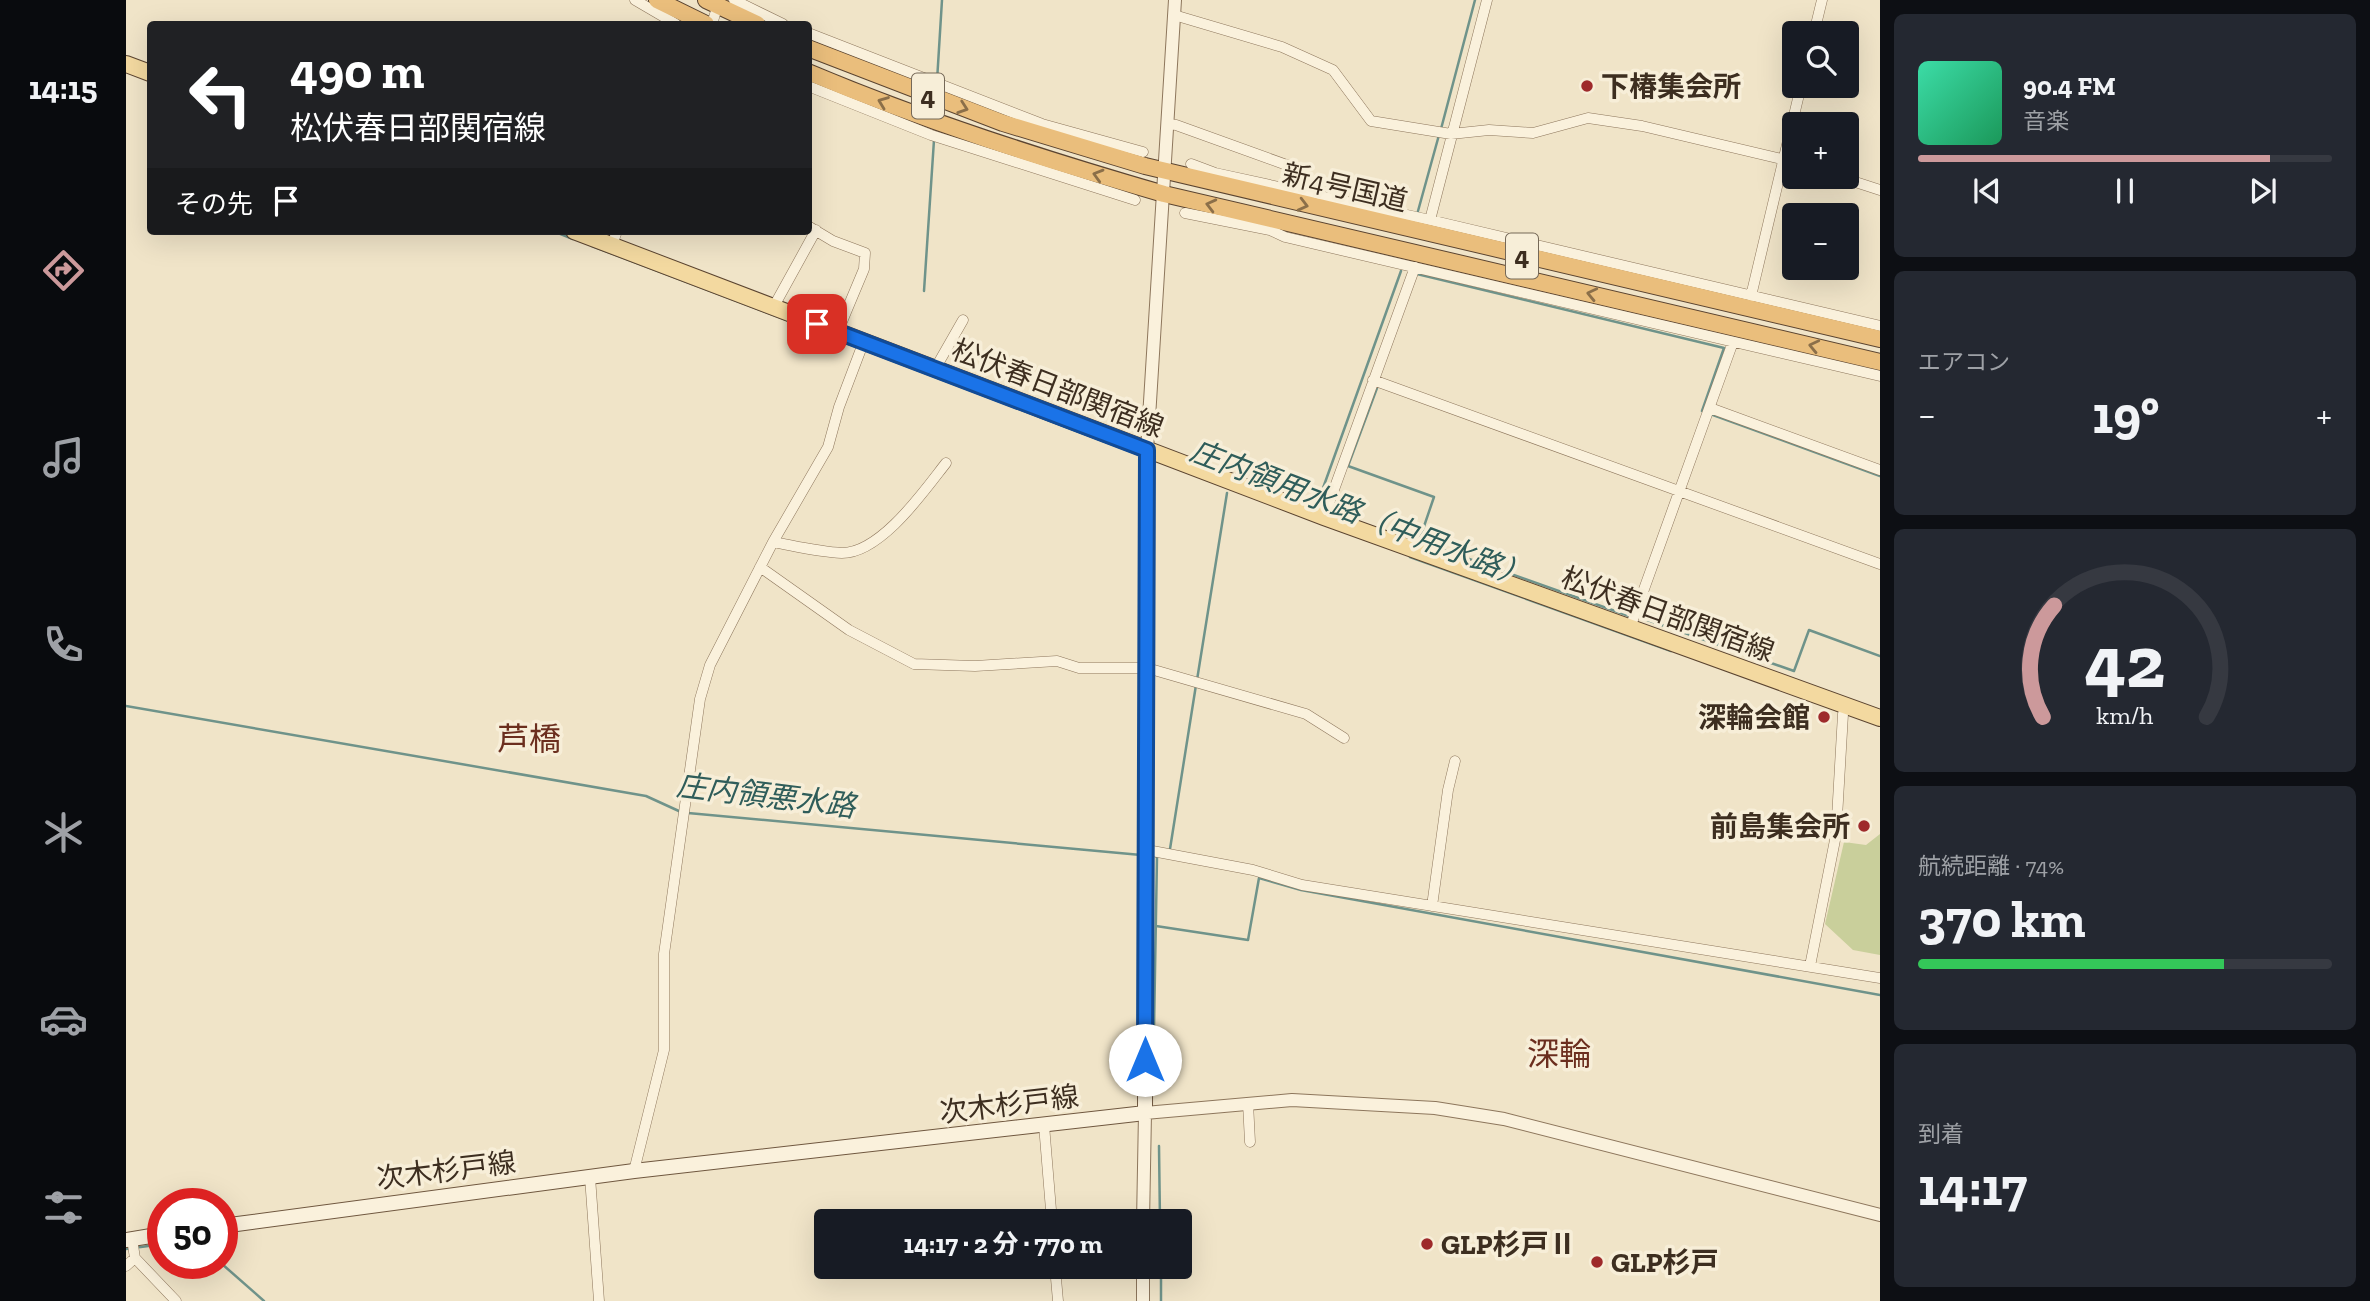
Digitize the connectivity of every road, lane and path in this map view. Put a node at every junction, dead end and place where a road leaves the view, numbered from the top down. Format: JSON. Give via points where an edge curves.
{"nodes":[{"id":1,"x":636,"y":0,"type":"edge"},
{"id":2,"x":657,"y":0,"type":"edge"},
{"id":3,"x":734,"y":0,"type":"edge"},
{"id":4,"x":1175,"y":0,"type":"edge"},
{"id":5,"x":1487,"y":0,"type":"edge"},
{"id":6,"x":1822,"y":0,"type":"edge"},
{"id":7,"x":714,"y":2,"type":"edge"},
{"id":8,"x":1174,"y":15,"type":"junction"},
{"id":9,"x":672,"y":21,"type":"edge"},
{"id":10,"x":700,"y":21,"type":"edge"},
{"id":11,"x":712,"y":21,"type":"edge"},
{"id":12,"x":751,"y":21,"type":"edge"},
{"id":13,"x":777,"y":21,"type":"edge"},
{"id":14,"x":1817,"y":21,"type":"edge"},
{"id":15,"x":812,"y":35,"type":"edge"},
{"id":16,"x":812,"y":50,"type":"edge"},
{"id":17,"x":126,"y":64,"type":"edge"},
{"id":18,"x":147,"y":72,"type":"edge"},
{"id":19,"x":812,"y":74,"type":"edge"},
{"id":20,"x":812,"y":88,"type":"edge"},
{"id":21,"x":1168,"y":124,"type":"junction"},
{"id":22,"x":1051,"y":133,"type":"junction"},
{"id":23,"x":1451,"y":134,"type":"junction"},
{"id":24,"x":1143,"y":152,"type":"dead end"},
{"id":25,"x":1782,"y":158,"type":"edge"},
{"id":26,"x":1045,"y":164,"type":"junction"},
{"id":27,"x":1191,"y":164,"type":"dead end"},
{"id":28,"x":1165,"y":171,"type":"junction"},
{"id":29,"x":1228,"y":181,"type":"junction"},
{"id":30,"x":1859,"y":183,"type":"edge"},
{"id":31,"x":1782,"y":185,"type":"edge"},
{"id":32,"x":1289,"y":187,"type":"junction"},
{"id":33,"x":1880,"y":190,"type":"edge"},
{"id":34,"x":1164,"y":194,"type":"junction"},
{"id":35,"x":1135,"y":200,"type":"dead end"},
{"id":36,"x":1185,"y":213,"type":"dead end"},
{"id":37,"x":1430,"y":219,"type":"junction"},
{"id":38,"x":1257,"y":222,"type":"junction"},
{"id":39,"x":812,"y":228,"type":"edge"},
{"id":40,"x":809,"y":235,"type":"edge"},
{"id":41,"x":614,"y":238,"type":"edge"},
{"id":42,"x":1415,"y":267,"type":"junction"},
{"id":43,"x":1751,"y":296,"type":"junction"},
{"id":44,"x":1736,"y":299,"type":"junction"},
{"id":45,"x":773,"y":308,"type":"junction"},
{"id":46,"x":962,"y":320,"type":"dead end"},
{"id":47,"x":1880,"y":326,"type":"edge"},
{"id":48,"x":838,"y":331,"type":"junction"},
{"id":49,"x":1880,"y":339,"type":"edge"},
{"id":50,"x":864,"y":341,"type":"junction"},
{"id":51,"x":1733,"y":342,"type":"junction"},
{"id":52,"x":1880,"y":362,"type":"edge"},
{"id":53,"x":935,"y":369,"type":"junction"},
{"id":54,"x":1880,"y":376,"type":"edge"},
{"id":55,"x":1373,"y":380,"type":"junction"},
{"id":56,"x":1710,"y":408,"type":"junction"},
{"id":57,"x":1147,"y":450,"type":"junction"},
{"id":58,"x":946,"y":463,"type":"dead end"},
{"id":59,"x":1880,"y":470,"type":"edge"},
{"id":60,"x":1679,"y":492,"type":"junction"},
{"id":61,"x":1324,"y":517,"type":"junction"},
{"id":62,"x":773,"y":542,"type":"junction"},
{"id":63,"x":1880,"y":564,"type":"edge"},
{"id":64,"x":760,"y":567,"type":"junction"},
{"id":65,"x":1630,"y":628,"type":"junction"},
{"id":66,"x":1147,"y":668,"type":"junction"},
{"id":67,"x":1846,"y":706,"type":"junction"},
{"id":68,"x":1880,"y":718,"type":"edge"},
{"id":69,"x":1344,"y":738,"type":"dead end"},
{"id":70,"x":1455,"y":761,"type":"dead end"},
{"id":71,"x":1147,"y":850,"type":"junction"},
{"id":72,"x":1432,"y":906,"type":"junction"},
{"id":73,"x":1810,"y":966,"type":"junction"},
{"id":74,"x":1880,"y":978,"type":"edge"},
{"id":75,"x":1248,"y":1103,"type":"junction"},
{"id":76,"x":1144,"y":1113,"type":"junction"},
{"id":77,"x":1044,"y":1125,"type":"junction"},
{"id":78,"x":1250,"y":1142,"type":"dead end"},
{"id":79,"x":634,"y":1171,"type":"junction"},
{"id":80,"x":590,"y":1177,"type":"junction"},
{"id":81,"x":1051,"y":1209,"type":"edge"},
{"id":82,"x":1143,"y":1209,"type":"edge"},
{"id":83,"x":1880,"y":1215,"type":"edge"},
{"id":84,"x":238,"y":1224,"type":"edge"},
{"id":85,"x":147,"y":1236,"type":"edge"},
{"id":86,"x":129,"y":1239,"type":"edge"},
{"id":87,"x":135,"y":1258,"type":"junction"},
{"id":88,"x":126,"y":1266,"type":"edge"},
{"id":89,"x":1056,"y":1279,"type":"edge"},
{"id":90,"x":1143,"y":1279,"type":"edge"},
{"id":91,"x":176,"y":1301,"type":"edge"},
{"id":92,"x":599,"y":1301,"type":"edge"},
{"id":93,"x":1058,"y":1301,"type":"edge"},
{"id":94,"x":1143,"y":1301,"type":"edge"}],
"edges":[{"from":1,"to":9,"type":"street"},
{"from":2,"to":10,"type":"highway"},
{"from":3,"to":13,"type":"street"},
{"from":4,"to":8,"type":"street"},
{"from":5,"to":23,"type":"street"},
{"from":6,"to":14,"type":"street"},
{"from":7,"to":11,"type":"street"},
{"from":7,"to":12,"type":"highway"},
{"from":8,"to":21,"type":"street"},
{"from":8,"to":23,"type":"street","via":[[1282,47],[1333,70],[1371,121]]},
{"from":15,"to":22,"type":"street"},
{"from":16,"to":22,"type":"highway","name":"新4号国道","number":"4","one_way":true,"via":[[899,85]]},
{"from":17,"to":18,"type":"main road"},
{"from":26,"to":19,"type":"highway","name":"新4号国道","number":"4","one_way":true},
{"from":20,"to":26,"type":"street","via":[[1001,159]]},
{"from":21,"to":28,"type":"street"},
{"from":21,"to":32,"type":"street","via":[[1295,168]]},
{"from":22,"to":24,"type":"street"},
{"from":22,"to":28,"type":"highway","name":"新4号国道","number":"4"},
{"from":23,"to":25,"type":"street","via":[[1489,130],[1533,133],[1588,118]]},
{"from":23,"to":37,"type":"street"},
{"from":34,"to":26,"type":"highway","name":"新4号国道","number":"4","one_way":true},
{"from":26,"to":35,"type":"street","via":[[1076,183]]},
{"from":27,"to":29,"type":"street"},
{"from":28,"to":29,"type":"highway","name":"新4号国道","number":"4"},
{"from":28,"to":34,"type":"street"},
{"from":29,"to":32,"type":"street"},
{"from":29,"to":44,"type":"highway","name":"新4号国道","number":"4","one_way":true},
{"from":30,"to":33,"type":"street"},
{"from":31,"to":43,"type":"street"},
{"from":32,"to":37,"type":"street"},
{"from":38,"to":34,"type":"highway","name":"新4号国道","number":"4","one_way":true},
{"from":34,"to":57,"type":"street"},
{"from":36,"to":38,"type":"street"},
{"from":37,"to":44,"type":"street"},
{"from":38,"to":42,"type":"street"},
{"from":52,"to":38,"type":"highway","name":"新4号国道","number":"4","one_way":true},
{"from":39,"to":48,"type":"street","via":[[866,253],[864,269]]},
{"from":40,"to":45,"type":"street"},
{"from":41,"to":45,"type":"main road","name":"松伏春日部関宿線"},
{"from":42,"to":51,"type":"street"},
{"from":42,"to":55,"type":"street"},
{"from":43,"to":44,"type":"street"},
{"from":43,"to":47,"type":"street"},
{"from":44,"to":49,"type":"highway","name":"新4号国道","number":"4"},
{"from":45,"to":48,"type":"main road","name":"松伏春日部関宿線"},
{"from":46,"to":53,"type":"street"},
{"from":48,"to":50,"type":"main road","name":"松伏春日部関宿線"},
{"from":50,"to":53,"type":"main road","name":"松伏春日部関宿線"},
{"from":50,"to":62,"type":"street","via":[[828,447]]},
{"from":51,"to":54,"type":"street"},
{"from":51,"to":56,"type":"street"},
{"from":53,"to":57,"type":"main road","name":"松伏春日部関宿線"},
{"from":55,"to":60,"type":"street"},
{"from":55,"to":61,"type":"street"},
{"from":56,"to":59,"type":"street"},
{"from":56,"to":60,"type":"street"},
{"from":57,"to":61,"type":"main road","name":"松伏春日部関宿線"},
{"from":57,"to":66,"type":"main road"},
{"from":58,"to":62,"type":"street","via":[[891,530],[878,538],[845,553]]},
{"from":60,"to":63,"type":"street"},
{"from":60,"to":65,"type":"street"},
{"from":61,"to":65,"type":"main road","name":"松伏春日部関宿線"},
{"from":62,"to":64,"type":"street"},
{"from":64,"to":66,"type":"street","via":[[849,630],[914,664],[1056,661],[1079,668]]},
{"from":64,"to":79,"type":"street","via":[[710,665],[700,699],[664,954],[664,1050]]},
{"from":65,"to":67,"type":"main road","name":"松伏春日部関宿線"},
{"from":66,"to":69,"type":"street","via":[[1306,714]]},
{"from":66,"to":71,"type":"main road"},
{"from":67,"to":68,"type":"main road","name":"松伏春日部関宿線"},
{"from":67,"to":73,"type":"street","via":[[1836,835]]},
{"from":70,"to":72,"type":"street"},
{"from":71,"to":72,"type":"street","via":[[1253,870],[1302,885]]},
{"from":71,"to":76,"type":"main road"},
{"from":72,"to":73,"type":"street"},
{"from":73,"to":74,"type":"street"},
{"from":75,"to":76,"type":"street"},
{"from":75,"to":78,"type":"street"},
{"from":75,"to":83,"type":"street","via":[[1363,1102],[1504,1119]]},
{"from":76,"to":77,"type":"main road","name":"次木杉戸線"},
{"from":76,"to":82,"type":"street"},
{"from":77,"to":79,"type":"main road","name":"次木杉戸線"},
{"from":77,"to":81,"type":"street"},
{"from":79,"to":80,"type":"main road","name":"次木杉戸線"},
{"from":80,"to":84,"type":"main road","name":"次木杉戸線"},
{"from":80,"to":92,"type":"street"},
{"from":85,"to":86,"type":"main road"},
{"from":86,"to":87,"type":"street"},
{"from":87,"to":88,"type":"street"},
{"from":87,"to":91,"type":"street"},
{"from":89,"to":93,"type":"street"},
{"from":90,"to":94,"type":"street"}]}
